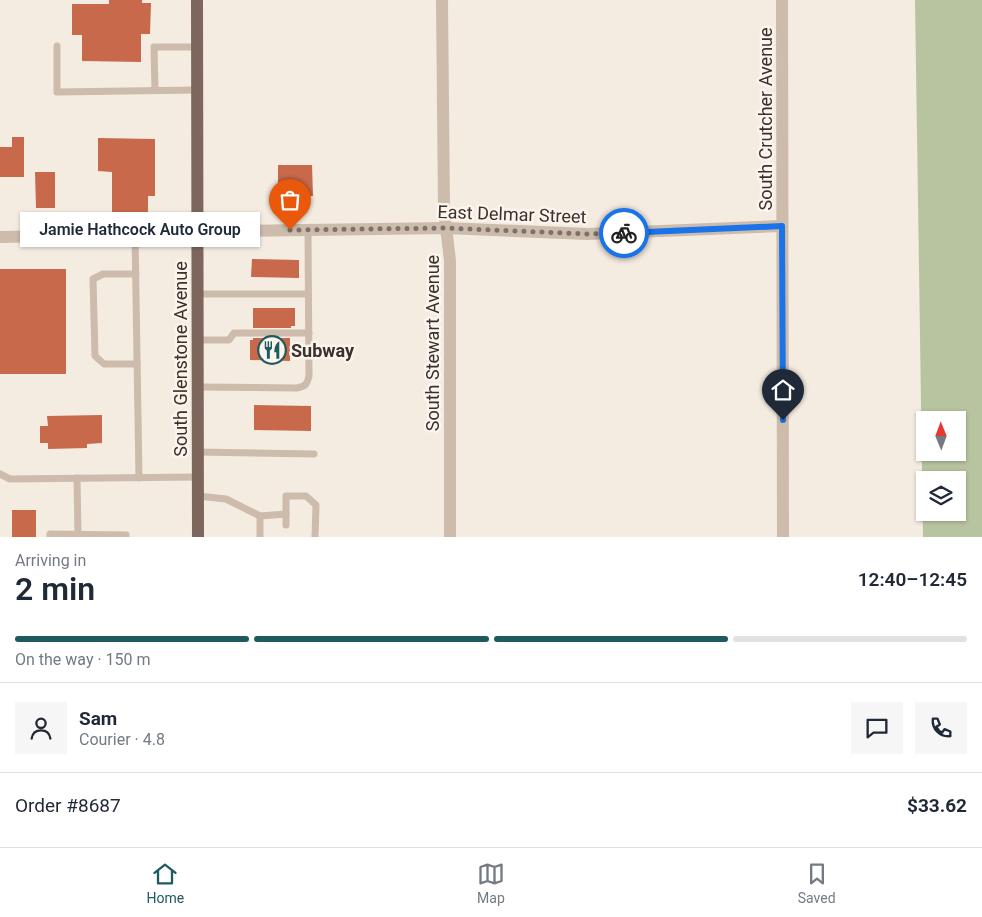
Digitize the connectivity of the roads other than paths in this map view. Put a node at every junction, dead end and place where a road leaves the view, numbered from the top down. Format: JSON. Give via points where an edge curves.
{"nodes":[{"id":1,"x":197,"y":0,"type":"edge"},
{"id":2,"x":442,"y":0,"type":"edge"},
{"id":3,"x":782,"y":0,"type":"edge"},
{"id":4,"x":57,"y":46,"type":"dead end"},
{"id":5,"x":197,"y":47,"type":"junction"},
{"id":6,"x":155,"y":90,"type":"junction"},
{"id":7,"x":197,"y":90,"type":"junction"},
{"id":8,"x":782,"y":226,"type":"junction"},
{"id":9,"x":446,"y":228,"type":"junction"},
{"id":10,"x":308,"y":230,"type":"junction"},
{"id":11,"x":197,"y":233,"type":"junction"},
{"id":12,"x":135,"y":235,"type":"junction"},
{"id":13,"x":0,"y":237,"type":"edge"},
{"id":14,"x":136,"y":274,"type":"junction"},
{"id":15,"x":197,"y":294,"type":"junction"},
{"id":16,"x":308,"y":294,"type":"junction"},
{"id":17,"x":309,"y":333,"type":"junction"},
{"id":18,"x":198,"y":340,"type":"junction"},
{"id":19,"x":137,"y":364,"type":"junction"},
{"id":20,"x":197,"y":387,"type":"junction"},
{"id":21,"x":198,"y":452,"type":"junction"},
{"id":22,"x":314,"y":454,"type":"dead end"},
{"id":23,"x":0,"y":474,"type":"edge"},
{"id":24,"x":198,"y":477,"type":"junction"},
{"id":25,"x":77,"y":478,"type":"junction"},
{"id":26,"x":139,"y":478,"type":"junction"},
{"id":27,"x":198,"y":496,"type":"junction"},
{"id":28,"x":286,"y":514,"type":"junction"},
{"id":29,"x":260,"y":516,"type":"junction"},
{"id":30,"x":286,"y":525,"type":"dead end"},
{"id":31,"x":78,"y":534,"type":"junction"},
{"id":32,"x":50,"y":537,"type":"edge"},
{"id":33,"x":126,"y":537,"type":"edge"},
{"id":34,"x":198,"y":537,"type":"edge"},
{"id":35,"x":260,"y":537,"type":"edge"},
{"id":36,"x":315,"y":537,"type":"edge"},
{"id":37,"x":450,"y":537,"type":"edge"},
{"id":38,"x":783,"y":537,"type":"edge"}],
"edges":[{"from":1,"to":5,"type":"main road","name":"South Glenstone Avenue"},
{"from":2,"to":9,"type":"street","name":"South Stewart Avenue"},
{"from":3,"to":8,"type":"street","name":"South Crutcher Avenue"},
{"from":4,"to":6,"type":"lane","via":[[57,92]]},
{"from":5,"to":6,"type":"lane","via":[[154,47]]},
{"from":5,"to":7,"type":"main road","name":"South Glenstone Avenue"},
{"from":6,"to":7,"type":"lane"},
{"from":7,"to":11,"type":"main road","name":"South Glenstone Avenue"},
{"from":8,"to":9,"type":"street","name":"East Delmar Street","via":[[588,234]]},
{"from":8,"to":38,"type":"street","name":"South Crutcher Avenue"},
{"from":9,"to":10,"type":"street","name":"East Delmar Street"},
{"from":9,"to":37,"type":"street","name":"South Stewart Avenue","via":[[450,261]]},
{"from":10,"to":11,"type":"street","name":"East Delmar Street"},
{"from":10,"to":16,"type":"lane"},
{"from":11,"to":12,"type":"street","name":"East Delmar Street"},
{"from":11,"to":15,"type":"main road","name":"South Glenstone Avenue"},
{"from":12,"to":13,"type":"street","name":"East Delmar Street"},
{"from":12,"to":14,"type":"lane"},
{"from":14,"to":19,"type":"lane"},
{"from":14,"to":19,"type":"lane","via":[[103,274],[93,279],[95,356],[104,364]]},
{"from":15,"to":16,"type":"lane"},
{"from":15,"to":18,"type":"main road","name":"South Glenstone Avenue"},
{"from":16,"to":17,"type":"lane"},
{"from":17,"to":18,"type":"lane","via":[[234,333],[229,340]]},
{"from":17,"to":20,"type":"lane","via":[[309,376],[304,386]]},
{"from":18,"to":20,"type":"main road","name":"South Glenstone Avenue"},
{"from":19,"to":26,"type":"lane"},
{"from":20,"to":21,"type":"main road","name":"South Glenstone Avenue"},
{"from":21,"to":22,"type":"lane"},
{"from":21,"to":24,"type":"main road","name":"South Glenstone Avenue"},
{"from":23,"to":25,"type":"lane","via":[[10,478]]},
{"from":24,"to":26,"type":"lane"},
{"from":24,"to":27,"type":"main road","name":"South Glenstone Avenue"},
{"from":25,"to":26,"type":"lane"},
{"from":25,"to":31,"type":"lane"},
{"from":27,"to":29,"type":"lane","via":[[226,499]]},
{"from":27,"to":34,"type":"main road","name":"South Glenstone Avenue"},
{"from":28,"to":29,"type":"lane"},
{"from":28,"to":30,"type":"lane"},
{"from":28,"to":36,"type":"lane","via":[[286,496],[306,496],[316,505]]},
{"from":29,"to":35,"type":"lane"},
{"from":31,"to":32,"type":"lane","via":[[50,534]]},
{"from":31,"to":33,"type":"lane"}]}
